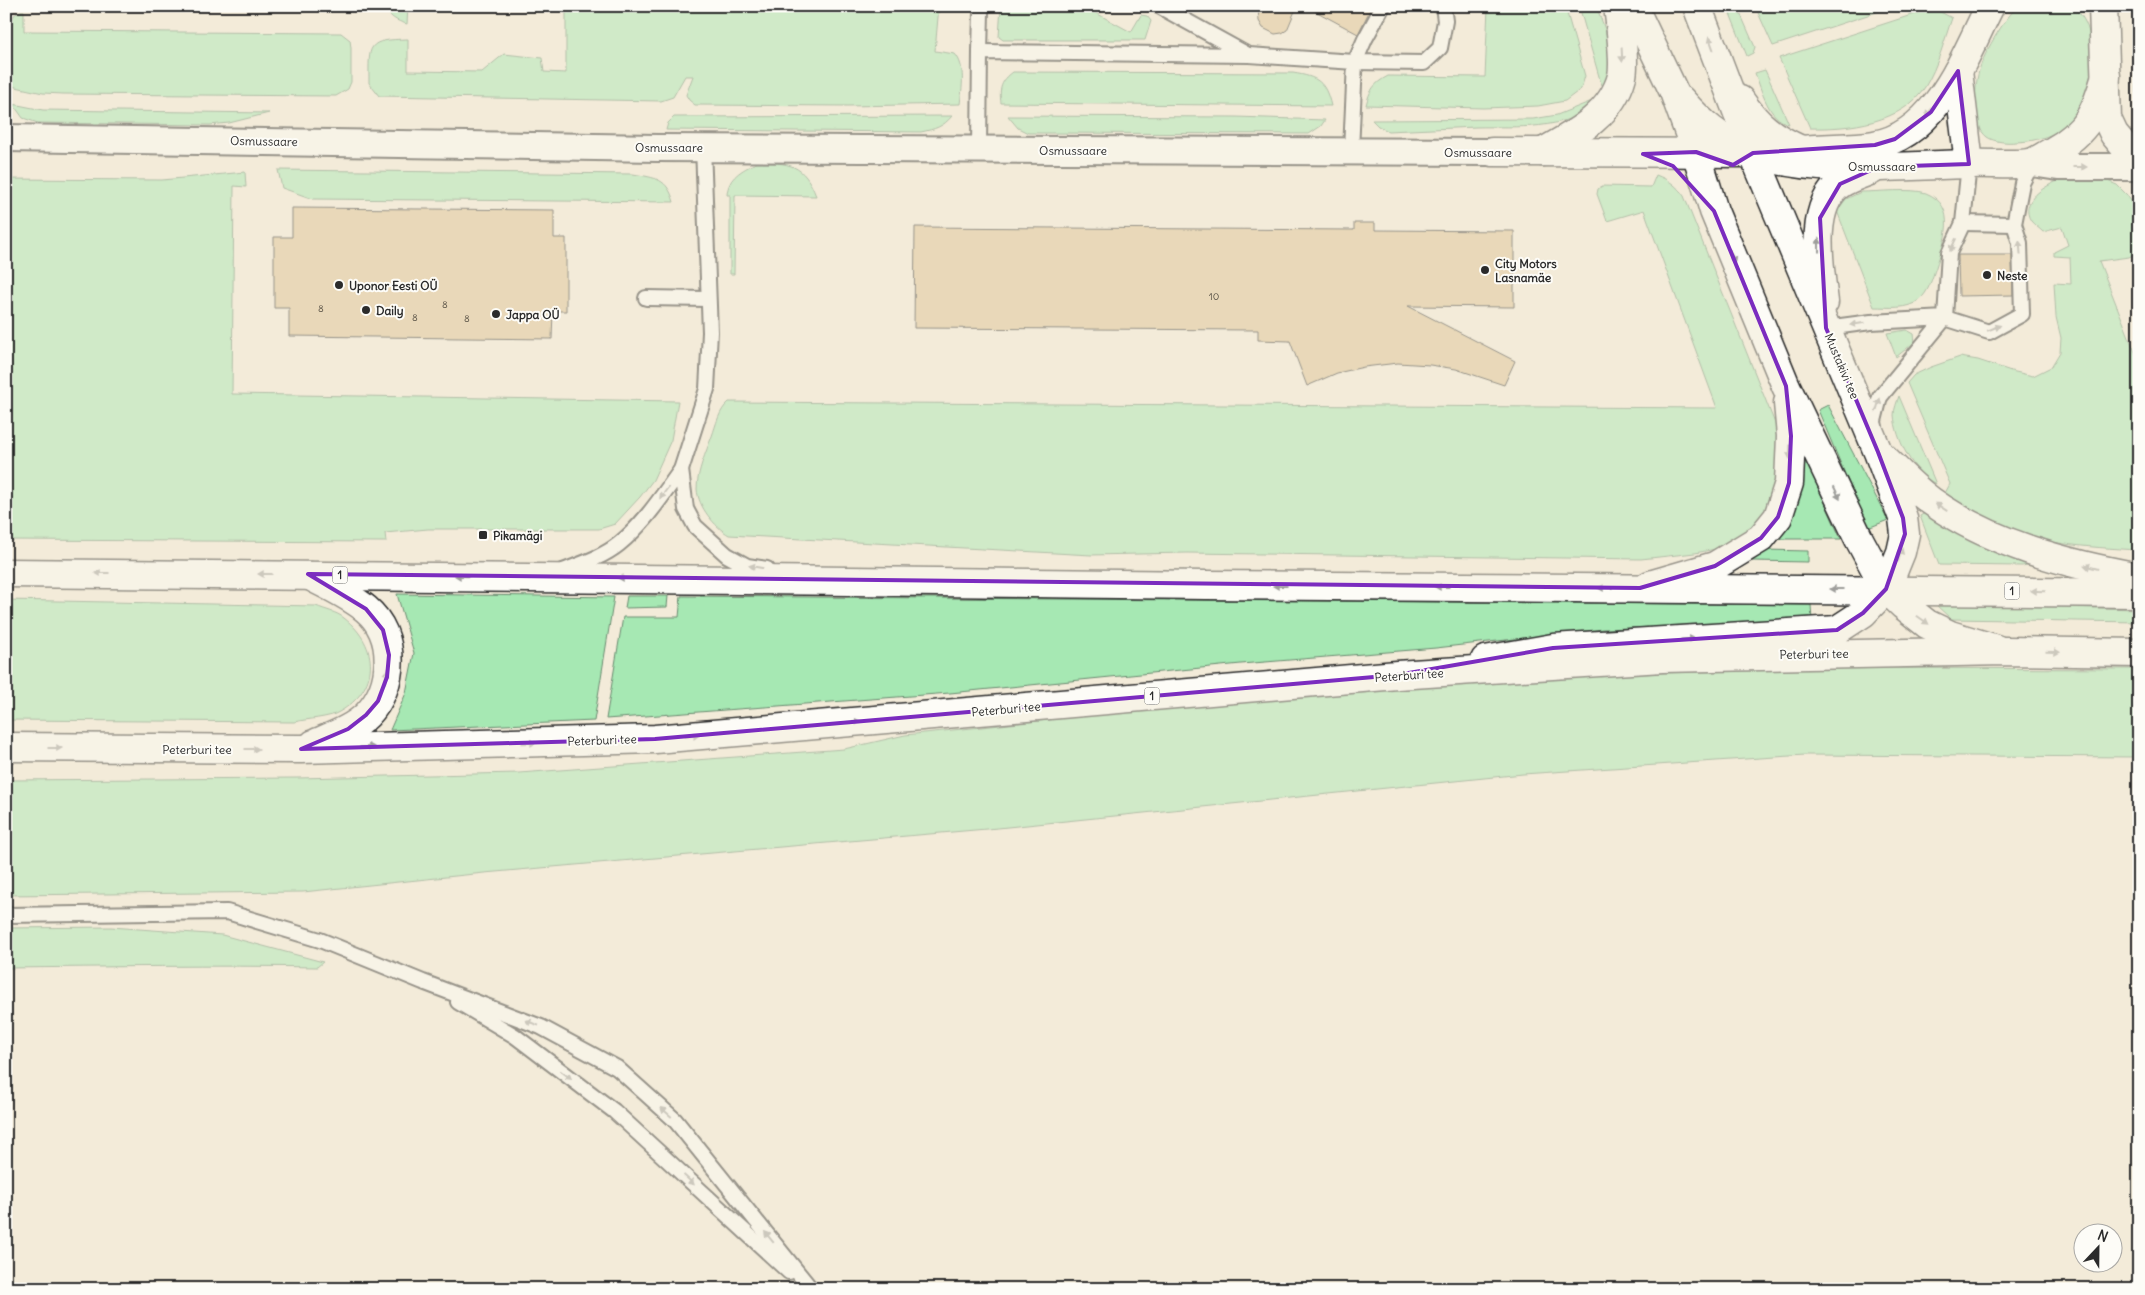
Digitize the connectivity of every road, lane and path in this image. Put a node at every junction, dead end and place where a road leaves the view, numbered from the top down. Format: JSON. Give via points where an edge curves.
{"nodes":[{"id":1,"x":982,"y":6,"type":"edge"},
{"id":2,"x":1159,"y":6,"type":"edge"},
{"id":3,"x":1383,"y":6,"type":"edge"},
{"id":4,"x":1443,"y":6,"type":"edge"},
{"id":5,"x":1618,"y":6,"type":"edge"},
{"id":6,"x":1633,"y":6,"type":"edge"},
{"id":7,"x":1697,"y":6,"type":"edge"},
{"id":8,"x":1991,"y":9,"type":"edge"},
{"id":9,"x":2100,"y":12,"type":"edge"},
{"id":10,"x":980,"y":52,"type":"junction"},
{"id":11,"x":1249,"y":55,"type":"junction"},
{"id":12,"x":1355,"y":62,"type":"junction"},
{"id":13,"x":1958,"y":71,"type":"junction"},
{"id":14,"x":1722,"y":73,"type":"junction"},
{"id":15,"x":2106,"y":76,"type":"junction"},
{"id":16,"x":1674,"y":92,"type":"junction"},
{"id":17,"x":6,"y":138,"type":"edge"},
{"id":18,"x":703,"y":147,"type":"junction"},
{"id":19,"x":979,"y":149,"type":"junction"},
{"id":20,"x":1801,"y":150,"type":"junction"},
{"id":21,"x":1351,"y":151,"type":"junction"},
{"id":22,"x":1492,"y":152,"type":"joint"},
{"id":23,"x":1543,"y":152,"type":"junction"},
{"id":24,"x":1696,"y":152,"type":"junction"},
{"id":25,"x":1643,"y":154,"type":"junction"},
{"id":26,"x":1743,"y":159,"type":"junction"},
{"id":27,"x":2032,"y":163,"type":"junction"},
{"id":28,"x":1969,"y":164,"type":"junction"},
{"id":29,"x":2139,"y":165,"type":"edge"},
{"id":30,"x":1878,"y":167,"type":"junction"},
{"id":31,"x":1714,"y":211,"type":"junction"},
{"id":32,"x":1963,"y":224,"type":"junction"},
{"id":33,"x":2014,"y":224,"type":"junction"},
{"id":34,"x":646,"y":298,"type":"dead end"},
{"id":35,"x":708,"y":299,"type":"junction"},
{"id":36,"x":1945,"y":318,"type":"junction"},
{"id":37,"x":1826,"y":328,"type":"junction"},
{"id":38,"x":1786,"y":386,"type":"junction"},
{"id":39,"x":1878,"y":452,"type":"junction"},
{"id":40,"x":681,"y":470,"type":"junction"},
{"id":41,"x":6,"y":573,"type":"edge"},
{"id":42,"x":308,"y":574,"type":"junction"},
{"id":43,"x":2139,"y":577,"type":"edge"},
{"id":44,"x":543,"y":578,"type":"junction"},
{"id":45,"x":839,"y":581,"type":"junction"},
{"id":46,"x":1640,"y":588,"type":"junction"},
{"id":47,"x":1886,"y":589,"type":"junction"},
{"id":48,"x":2139,"y":593,"type":"edge"},
{"id":49,"x":2005,"y":651,"type":"junction"},
{"id":50,"x":2139,"y":653,"type":"edge"},
{"id":51,"x":1397,"y":676,"type":"junction"},
{"id":52,"x":6,"y":748,"type":"edge"},
{"id":53,"x":301,"y":749,"type":"junction"},
{"id":54,"x":6,"y":915,"type":"edge"},
{"id":55,"x":422,"y":982,"type":"junction"},
{"id":56,"x":807,"y":1289,"type":"edge"},
{"id":57,"x":811,"y":1289,"type":"edge"}],
"edges":[{"from":1,"to":10,"type":"lane"},
{"from":2,"to":11,"type":"lane"},
{"from":3,"to":12,"type":"lane"},
{"from":4,"to":12,"type":"lane","via":[[1445,21],[1440,48],[1424,63]]},
{"from":5,"to":23,"type":"main road","one_way":true,"via":[[1623,74],[1614,100],[1592,122]]},
{"from":6,"to":16,"type":"main road"},
{"from":14,"to":7,"type":"main road","name":"Mustakivi tee","one_way":true},
{"from":8,"to":13,"type":"main road"},
{"from":9,"to":15,"type":"main road"},
{"from":10,"to":11,"type":"lane"},
{"from":10,"to":19,"type":"lane"},
{"from":11,"to":12,"type":"lane"},
{"from":12,"to":21,"type":"lane"},
{"from":13,"to":20,"type":"main road","one_way":true,"via":[[1931,112],[1894,139],[1875,145]]},
{"from":13,"to":28,"type":"main road"},
{"from":14,"to":20,"type":"main road","via":[[1752,118],[1768,133]]},
{"from":14,"to":26,"type":"main road","name":"Mustakivi tee"},
{"from":15,"to":27,"type":"main road","via":[[2085,127],[2071,140]]},
{"from":15,"to":29,"type":"main road","via":[[2107,119],[2114,134]]},
{"from":16,"to":24,"type":"main road"},
{"from":16,"to":26,"type":"main road","via":[[1701,123],[1728,142]]},
{"from":17,"to":18,"type":"street","name":"Osmussaare"},
{"from":18,"to":19,"type":"street","name":"Osmussaare"},
{"from":18,"to":35,"type":"lane"},
{"from":19,"to":21,"type":"street","name":"Osmussaare"},
{"from":20,"to":26,"type":"main road"},
{"from":21,"to":22,"type":"street","name":"Osmussaare"},
{"from":22,"to":23,"type":"main road","name":"Osmussaare"},
{"from":23,"to":25,"type":"main road","name":"Osmussaare"},
{"from":24,"to":25,"type":"main road","name":"Osmussaare"},
{"from":24,"to":26,"type":"main road","name":"Osmussaare"},
{"from":24,"to":31,"type":"main road"},
{"from":25,"to":31,"type":"main road","via":[[1674,166]]},
{"from":26,"to":30,"type":"main road","name":"Osmussaare","via":[[1800,165]]},
{"from":26,"to":31,"type":"main road","via":[[1726,171],[1718,183]]},
{"from":26,"to":37,"type":"main road","name":"Mustakivi tee","via":[[1775,208]]},
{"from":27,"to":28,"type":"main road","name":"Osmussaare"},
{"from":27,"to":29,"type":"street","name":"Osmussaare","one_way":true,"via":[[2058,167]]},
{"from":27,"to":33,"type":"lane","via":[[2022,183]]},
{"from":28,"to":30,"type":"main road","name":"Osmussaare"},
{"from":28,"to":32,"type":"lane"},
{"from":37,"to":30,"type":"main road","one_way":true,"via":[[1819,257],[1820,218],[1828,198],[1840,184]]},
{"from":31,"to":38,"type":"main road","one_way":true},
{"from":32,"to":33,"type":"lane"},
{"from":32,"to":36,"type":"lane","one_way":true,"via":[[1949,253]]},
{"from":36,"to":33,"type":"lane","one_way":true,"via":[[1989,332],[2022,314],[2020,243]]},
{"from":34,"to":35,"type":"lane"},
{"from":35,"to":40,"type":"lane","via":[[707,389]]},
{"from":36,"to":37,"type":"lane","one_way":true},
{"from":39,"to":36,"type":"lane","one_way":true,"via":[[1874,421],[1880,397]]},
{"from":37,"to":39,"type":"main road","name":"Mustakivi tee"},
{"from":38,"to":46,"type":"main road","one_way":true,"via":[[1791,436],[1789,483],[1778,517],[1761,538],[1715,566]]},
{"from":38,"to":47,"type":"main road","one_way":true},
{"from":43,"to":39,"type":"main road","name":"Mustakivi tee","one_way":true,"via":[[2044,554],[1984,532],[1931,500]]},
{"from":47,"to":39,"type":"main road","one_way":true,"via":[[1905,534],[1903,518]]},
{"from":40,"to":44,"type":"lane","one_way":true,"via":[[646,517],[618,545],[585,563]]},
{"from":45,"to":40,"type":"lane","one_way":true,"via":[[747,566],[727,555],[695,526],[686,509]]},
{"from":42,"to":41,"type":"main road","number":"1","one_way":true},
{"from":44,"to":42,"type":"main road","number":"1","one_way":true},
{"from":53,"to":42,"type":"main road","one_way":true,"via":[[348,729],[366,715],[378,701],[387,677],[389,655],[383,630],[366,609]]},
{"from":45,"to":44,"type":"main road","number":"1","one_way":true},
{"from":46,"to":45,"type":"main road","number":"1","one_way":true},
{"from":47,"to":46,"type":"main road","number":"1","one_way":true},
{"from":48,"to":47,"type":"main road","number":"1","one_way":true},
{"from":47,"to":49,"type":"main road","name":"Peterburi tee","one_way":true,"via":[[1927,624],[1950,635]]},
{"from":51,"to":47,"type":"main road","one_way":true,"via":[[1553,648],[1837,630],[1863,613]]},
{"from":49,"to":50,"type":"main road","name":"Peterburi tee","number":"1","one_way":true},
{"from":49,"to":51,"type":"main road","name":"Peterburi tee","number":"1","via":[[1662,658]]},
{"from":53,"to":51,"type":"main road","name":"Peterburi tee","number":"1","one_way":true,"via":[[655,739]]},
{"from":52,"to":53,"type":"main road","name":"Peterburi tee","number":"1","one_way":true},
{"from":54,"to":55,"type":"lane","via":[[227,912],[320,940]]},
{"from":55,"to":56,"type":"lane","one_way":true,"via":[[516,1036],[614,1111]]},
{"from":57,"to":55,"type":"lane","one_way":true,"via":[[676,1120],[617,1068],[541,1027]]}]}
